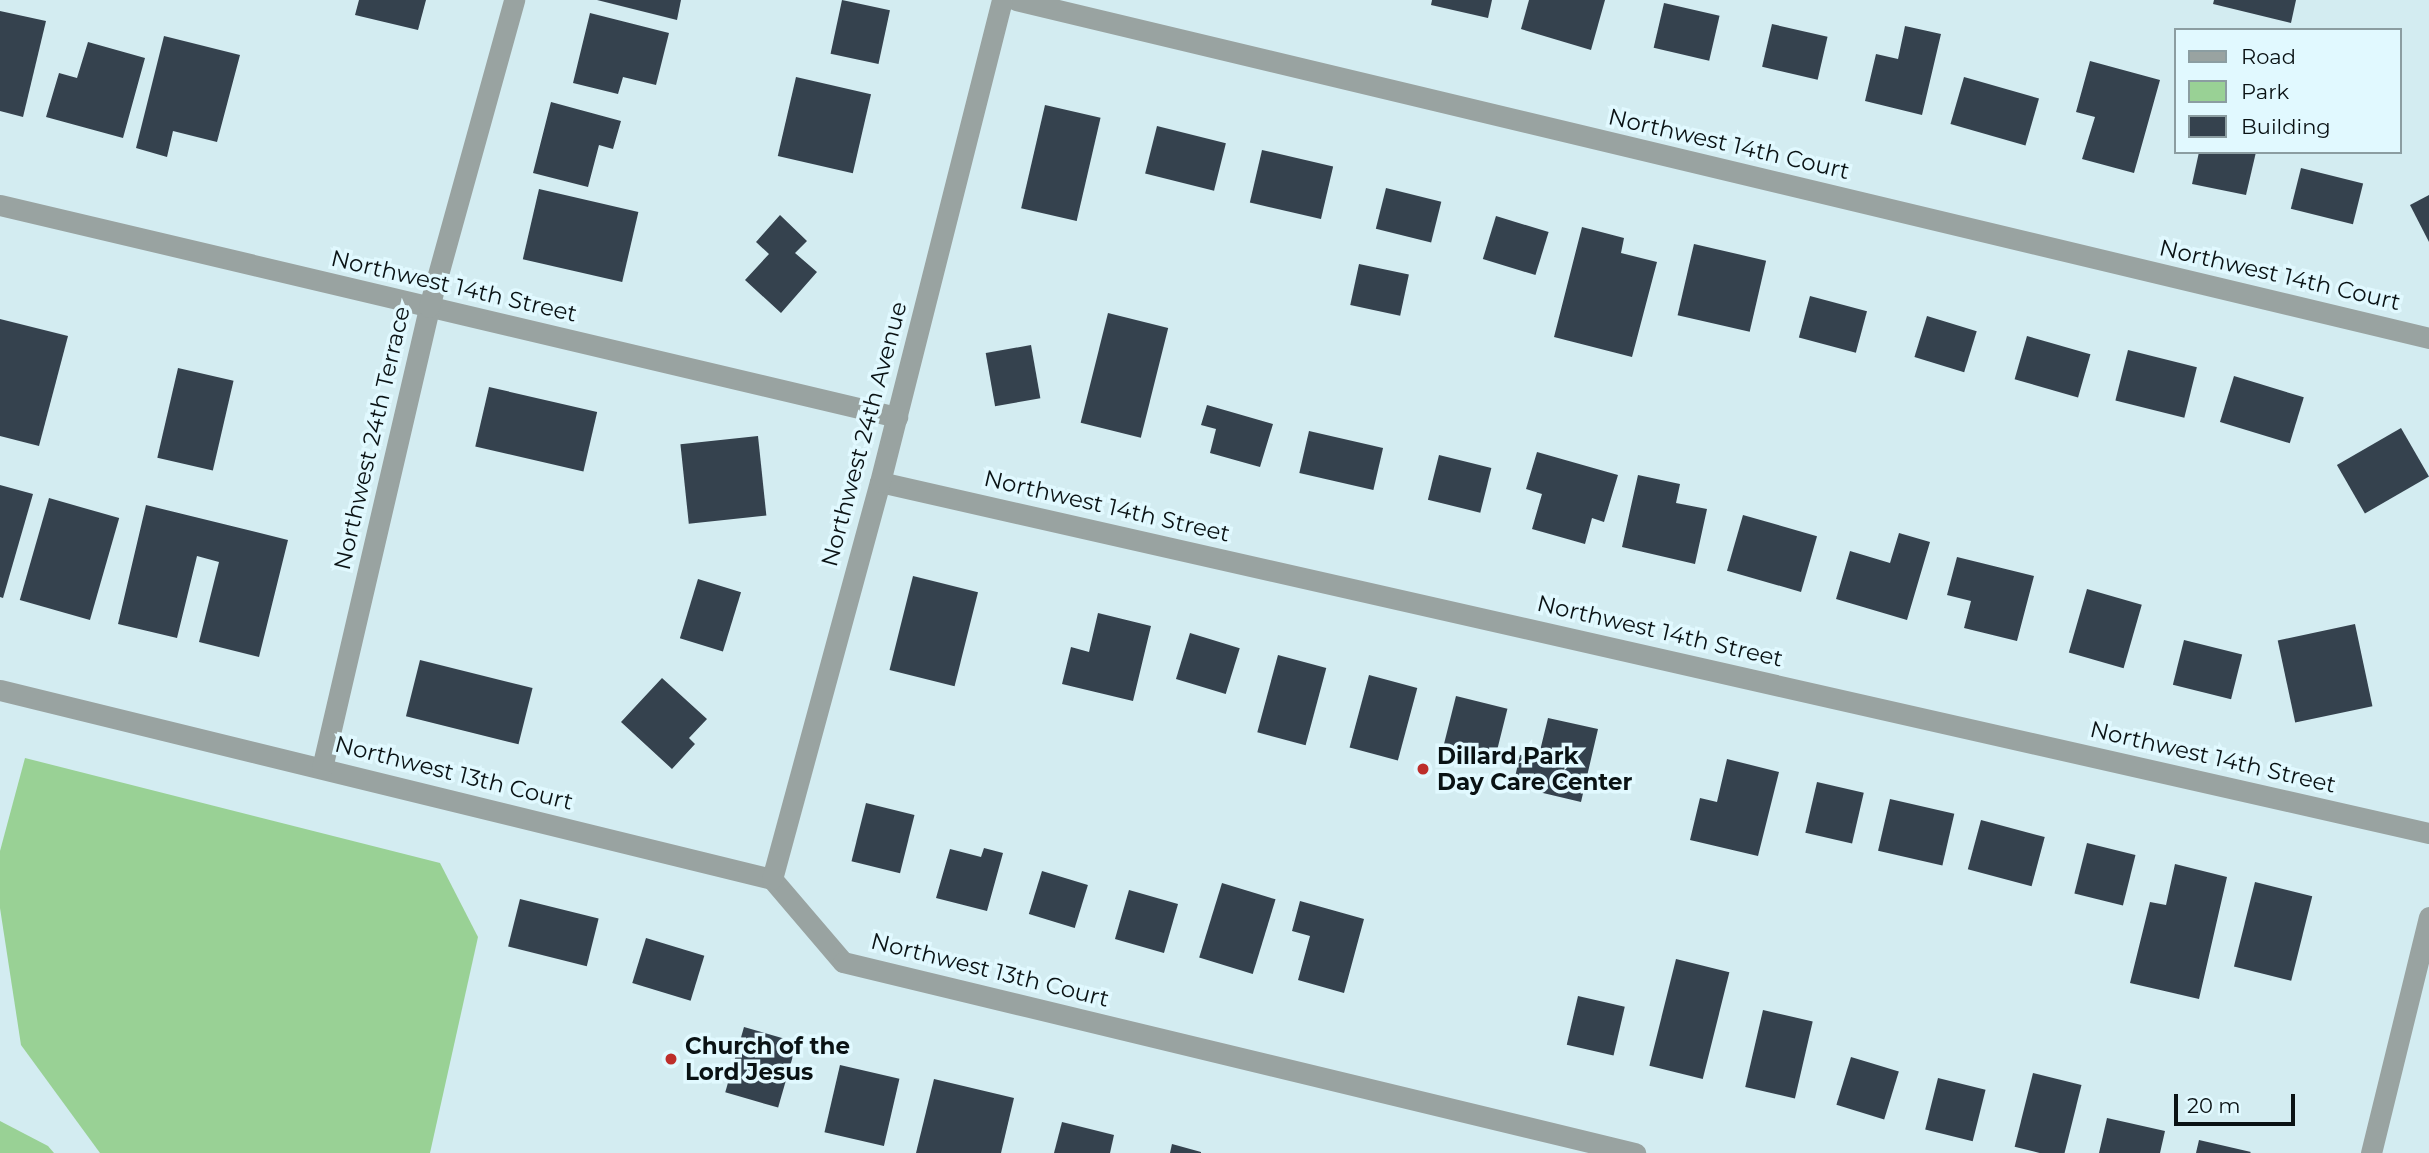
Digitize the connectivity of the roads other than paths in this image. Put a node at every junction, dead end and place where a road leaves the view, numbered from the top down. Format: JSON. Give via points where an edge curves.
{"nodes":[{"id":1,"x":514,"y":0,"type":"edge"},
{"id":2,"x":1002,"y":0,"type":"edge"},
{"id":3,"x":1016,"y":0,"type":"edge"},
{"id":4,"x":0,"y":205,"type":"edge"},
{"id":5,"x":429,"y":307,"type":"junction"},
{"id":6,"x":2429,"y":338,"type":"edge"},
{"id":7,"x":897,"y":417,"type":"junction"},
{"id":8,"x":880,"y":482,"type":"junction"},
{"id":9,"x":0,"y":690,"type":"edge"},
{"id":10,"x":322,"y":768,"type":"junction"},
{"id":11,"x":2429,"y":833,"type":"edge"},
{"id":12,"x":772,"y":879,"type":"junction"},
{"id":13,"x":2429,"y":917,"type":"edge"},
{"id":14,"x":1635,"y":1153,"type":"edge"},
{"id":15,"x":2371,"y":1153,"type":"edge"}],
"edges":[{"from":1,"to":5,"type":"street","name":"Northwest 24th Terrace"},
{"from":2,"to":7,"type":"street","name":"Northwest 24th Avenue"},
{"from":3,"to":6,"type":"street","name":"Northwest 14th Court"},
{"from":4,"to":5,"type":"street","name":"Northwest 14th Street"},
{"from":5,"to":7,"type":"street","name":"Northwest 14th Street"},
{"from":5,"to":10,"type":"street","name":"Northwest 24th Terrace"},
{"from":7,"to":8,"type":"street","name":"Northwest 24th Avenue"},
{"from":8,"to":11,"type":"street","name":"Northwest 14th Street"},
{"from":8,"to":12,"type":"street","name":"Northwest 24th Avenue"},
{"from":9,"to":10,"type":"street","name":"Northwest 13th Court"},
{"from":10,"to":12,"type":"street","name":"Northwest 13th Court"},
{"from":12,"to":14,"type":"street","name":"Northwest 13th Court","via":[[843,961]]},
{"from":13,"to":15,"type":"street"}]}
